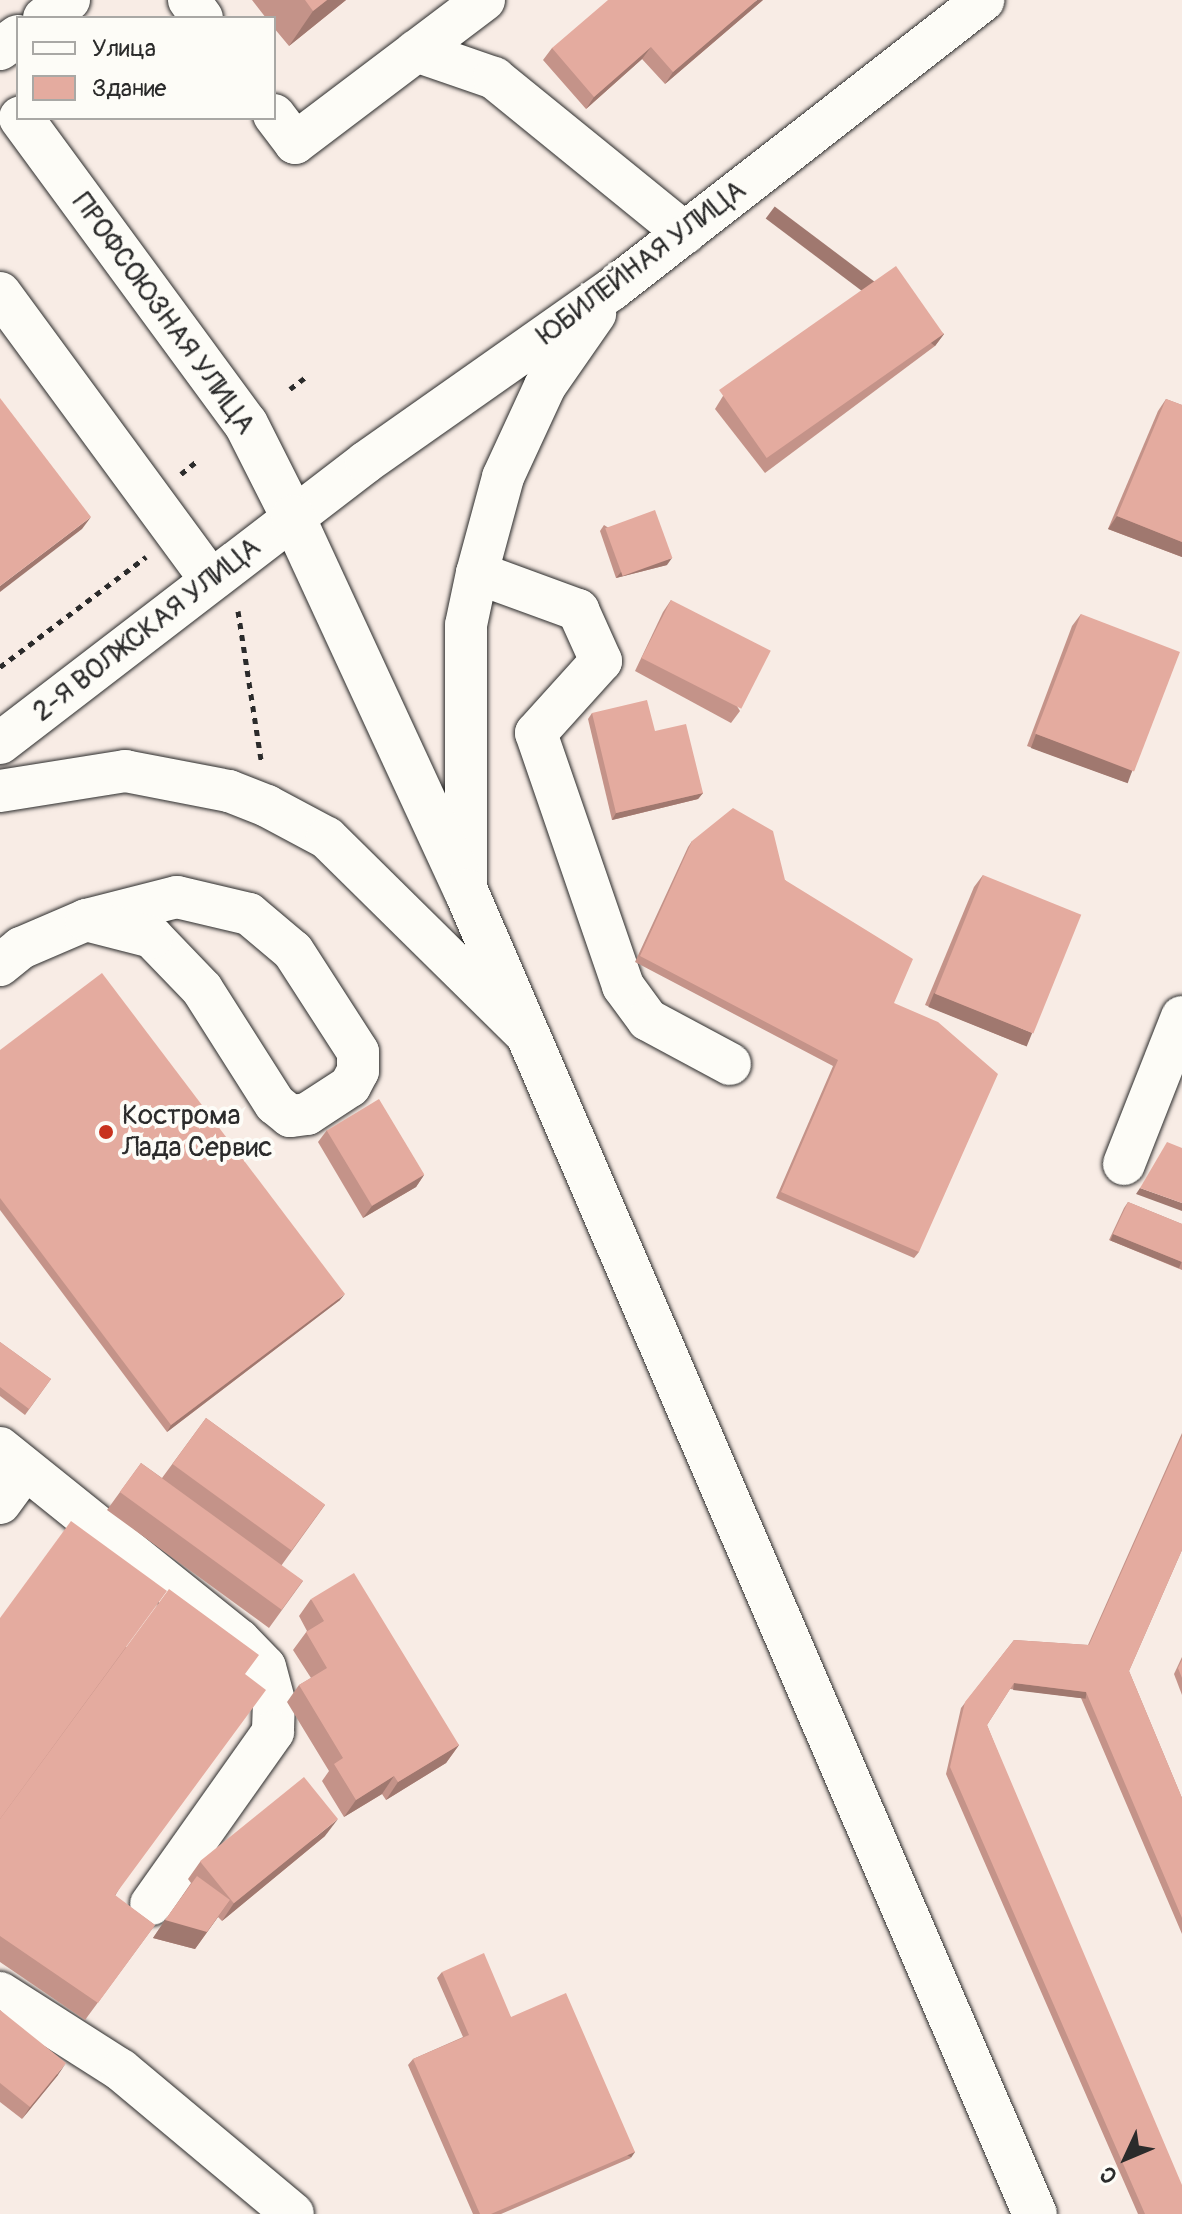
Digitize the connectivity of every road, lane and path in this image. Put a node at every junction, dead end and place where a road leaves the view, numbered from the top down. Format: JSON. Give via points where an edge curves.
{"nodes":[{"id":1,"x":69,"y":0,"type":"edge"},
{"id":2,"x":484,"y":0,"type":"edge"},
{"id":3,"x":984,"y":0,"type":"edge"},
{"id":4,"x":47,"y":16,"type":"edge"},
{"id":5,"x":416,"y":51,"type":"junction"},
{"id":6,"x":0,"y":89,"type":"edge"},
{"id":7,"x":16,"y":111,"type":"edge"},
{"id":8,"x":276,"y":118,"type":"edge"},
{"id":9,"x":23,"y":120,"type":"edge"},
{"id":10,"x":685,"y":233,"type":"junction"},
{"id":11,"x":611,"y":290,"type":"junction"},
{"id":12,"x":0,"y":293,"type":"edge"},
{"id":13,"x":307,"y":376,"type":"dead end"},
{"id":14,"x":290,"y":389,"type":"dead end"},
{"id":15,"x":196,"y":462,"type":"dead end"},
{"id":16,"x":180,"y":475,"type":"dead end"},
{"id":17,"x":293,"y":517,"type":"junction"},
{"id":18,"x":177,"y":534,"type":"junction"},
{"id":19,"x":477,"y":573,"type":"junction"},
{"id":20,"x":224,"y":593,"type":"junction"},
{"id":21,"x":0,"y":667,"type":"edge"},
{"id":22,"x":0,"y":743,"type":"edge"},
{"id":23,"x":263,"y":776,"type":"dead end"},
{"id":24,"x":0,"y":791,"type":"edge"},
{"id":25,"x":466,"y":891,"type":"junction"},
{"id":26,"x":86,"y":920,"type":"junction"},
{"id":27,"x":0,"y":964,"type":"edge"},
{"id":28,"x":1182,"y":1017,"type":"edge"},
{"id":29,"x":522,"y":1030,"type":"junction"},
{"id":30,"x":730,"y":1064,"type":"dead end"},
{"id":31,"x":1124,"y":1164,"type":"dead end"},
{"id":32,"x":13,"y":1459,"type":"edge"},
{"id":33,"x":0,"y":1503,"type":"edge"},
{"id":34,"x":151,"y":1904,"type":"dead end"},
{"id":35,"x":0,"y":1993,"type":"edge"},
{"id":36,"x":293,"y":2214,"type":"edge"},
{"id":37,"x":1035,"y":2214,"type":"edge"}],
"edges":[{"from":1,"to":4,"type":"street"},
{"from":2,"to":5,"type":"street"},
{"from":3,"to":10,"type":"street","name":"ЮБИЛЕЙНАЯ УЛИЦА"},
{"from":5,"to":8,"type":"street","via":[[295,143]]},
{"from":5,"to":10,"type":"street","via":[[494,78]]},
{"from":6,"to":7,"type":"highway","name":"ПРОФСОЮЗНАЯ УЛИЦА"},
{"from":9,"to":17,"type":"highway","name":"ПРОФСОЮЗНАЯ УЛИЦА","via":[[246,424]]},
{"from":10,"to":11,"type":"street","name":"ЮБИЛЕЙНАЯ УЛИЦА"},
{"from":11,"to":17,"type":"street","name":"ЮБИЛЕЙНАЯ УЛИЦА"},
{"from":11,"to":19,"type":"street","via":[[545,386],[503,477]]},
{"from":12,"to":18,"type":"street"},
{"from":13,"to":14,"type":"path"},
{"from":15,"to":16,"type":"path"},
{"from":17,"to":20,"type":"street","name":"2-Я ВОЛЖСКАЯ УЛИЦА"},
{"from":17,"to":25,"type":"highway","name":"ПРОФСОЮЗНАЯ УЛИЦА"},
{"from":18,"to":20,"type":"street"},
{"from":18,"to":21,"type":"path"},
{"from":19,"to":25,"type":"street","via":[[466,625]]},
{"from":19,"to":30,"type":"street","via":[[578,610],[601,661],[536,733],[623,986],[648,1020]]},
{"from":20,"to":22,"type":"street","name":"2-Я ВОЛЖСКАЯ УЛИЦА"},
{"from":20,"to":23,"type":"path"},
{"from":24,"to":29,"type":"street","via":[[125,771],[229,791],[267,806],[327,838]]},
{"from":25,"to":29,"type":"highway","name":"ПРОФСОЮЗНАЯ УЛИЦА"},
{"from":26,"to":26,"type":"street","via":[[152,937],[202,989],[275,1104],[290,1116],[307,1114],[350,1086],[358,1071],[358,1052],[293,951],[249,914],[177,897]]},
{"from":26,"to":27,"type":"street","via":[[21,948]]},
{"from":28,"to":31,"type":"street"},
{"from":29,"to":37,"type":"highway","name":"ПРОФСОЮЗНАЯ УЛИЦА"},
{"from":32,"to":33,"type":"street"},
{"from":32,"to":34,"type":"street","via":[[239,1640],[265,1667],[274,1701],[273,1732]]},
{"from":35,"to":36,"type":"street","via":[[121,2070]]}]}
